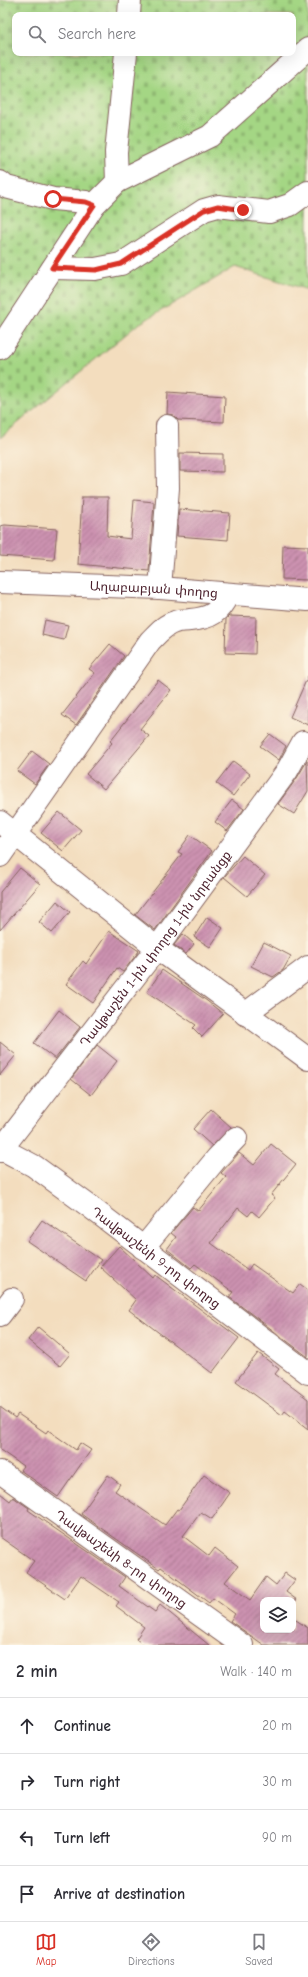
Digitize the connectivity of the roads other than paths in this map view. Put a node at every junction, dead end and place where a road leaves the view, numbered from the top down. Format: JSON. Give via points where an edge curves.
{"nodes":[{"id":1,"x":130,"y":0,"type":"edge"},
{"id":2,"x":129,"y":12,"type":"edge"},
{"id":3,"x":308,"y":49,"type":"edge"},
{"id":4,"x":126,"y":56,"type":"edge"},
{"id":5,"x":0,"y":182,"type":"edge"},
{"id":6,"x":117,"y":182,"type":"junction"},
{"id":7,"x":308,"y":192,"type":"edge"},
{"id":8,"x":94,"y":205,"type":"junction"},
{"id":9,"x":52,"y":268,"type":"junction"},
{"id":10,"x":0,"y":348,"type":"edge"},
{"id":11,"x":167,"y":426,"type":"dead end"},
{"id":12,"x":0,"y":582,"type":"edge"},
{"id":13,"x":160,"y":588,"type":"junction"},
{"id":14,"x":228,"y":594,"type":"junction"},
{"id":15,"x":308,"y":600,"type":"edge"},
{"id":16,"x":302,"y":742,"type":"dead end"},
{"id":17,"x":8,"y":829,"type":"edge"},
{"id":18,"x":0,"y":856,"type":"edge"},
{"id":19,"x":157,"y":948,"type":"junction"},
{"id":20,"x":308,"y":967,"type":"edge"},
{"id":21,"x":245,"y":1014,"type":"junction"},
{"id":22,"x":308,"y":1059,"type":"edge"},
{"id":23,"x":236,"y":1138,"type":"dead end"},
{"id":24,"x":1,"y":1149,"type":"edge"},
{"id":25,"x":143,"y":1248,"type":"junction"},
{"id":26,"x":308,"y":1373,"type":"edge"},
{"id":27,"x":0,"y":1472,"type":"edge"},
{"id":28,"x":242,"y":1645,"type":"edge"}],
"edges":[{"from":1,"to":2,"type":"street"},
{"from":3,"to":6,"type":"street","via":[[210,136]]},
{"from":4,"to":6,"type":"street","via":[[116,152]]},
{"from":5,"to":8,"type":"street","via":[[6,187],[53,199]]},
{"from":6,"to":8,"type":"street"},
{"from":7,"to":9,"type":"street","via":[[290,204],[269,212],[218,206],[204,210],[121,264],[96,270]]},
{"from":8,"to":9,"type":"street"},
{"from":9,"to":10,"type":"street"},
{"from":11,"to":13,"type":"street","via":[[168,488]]},
{"from":12,"to":13,"type":"street","name":"Աղաբաբյան փողոց"},
{"from":13,"to":14,"type":"street","name":"Աղաբաբյան փողոց"},
{"from":14,"to":15,"type":"street","name":"Աղաբաբյան փողոց"},
{"from":14,"to":17,"type":"street","via":[[222,608],[216,613],[175,622],[162,629],[150,641]]},
{"from":16,"to":19,"type":"street","name":"Դավթաշեն 1-ին փողոց 1-ին նրբանցք","via":[[287,771]]},
{"from":17,"to":18,"type":"street"},
{"from":17,"to":19,"type":"street"},
{"from":19,"to":21,"type":"street"},
{"from":19,"to":24,"type":"street","name":"Դավթաշեն 1-ին փողոց 1-ին նրբանցք"},
{"from":20,"to":21,"type":"street"},
{"from":21,"to":22,"type":"street"},
{"from":23,"to":25,"type":"street"},
{"from":24,"to":25,"type":"street","name":"Դավթաշենի 9-րդ փողոց","via":[[34,1166]]},
{"from":25,"to":26,"type":"street","name":"Դավթաշենի 9-րդ փողոց"},
{"from":27,"to":28,"type":"street","name":"Դավթաշենի 8-րդ փողոց"}]}
